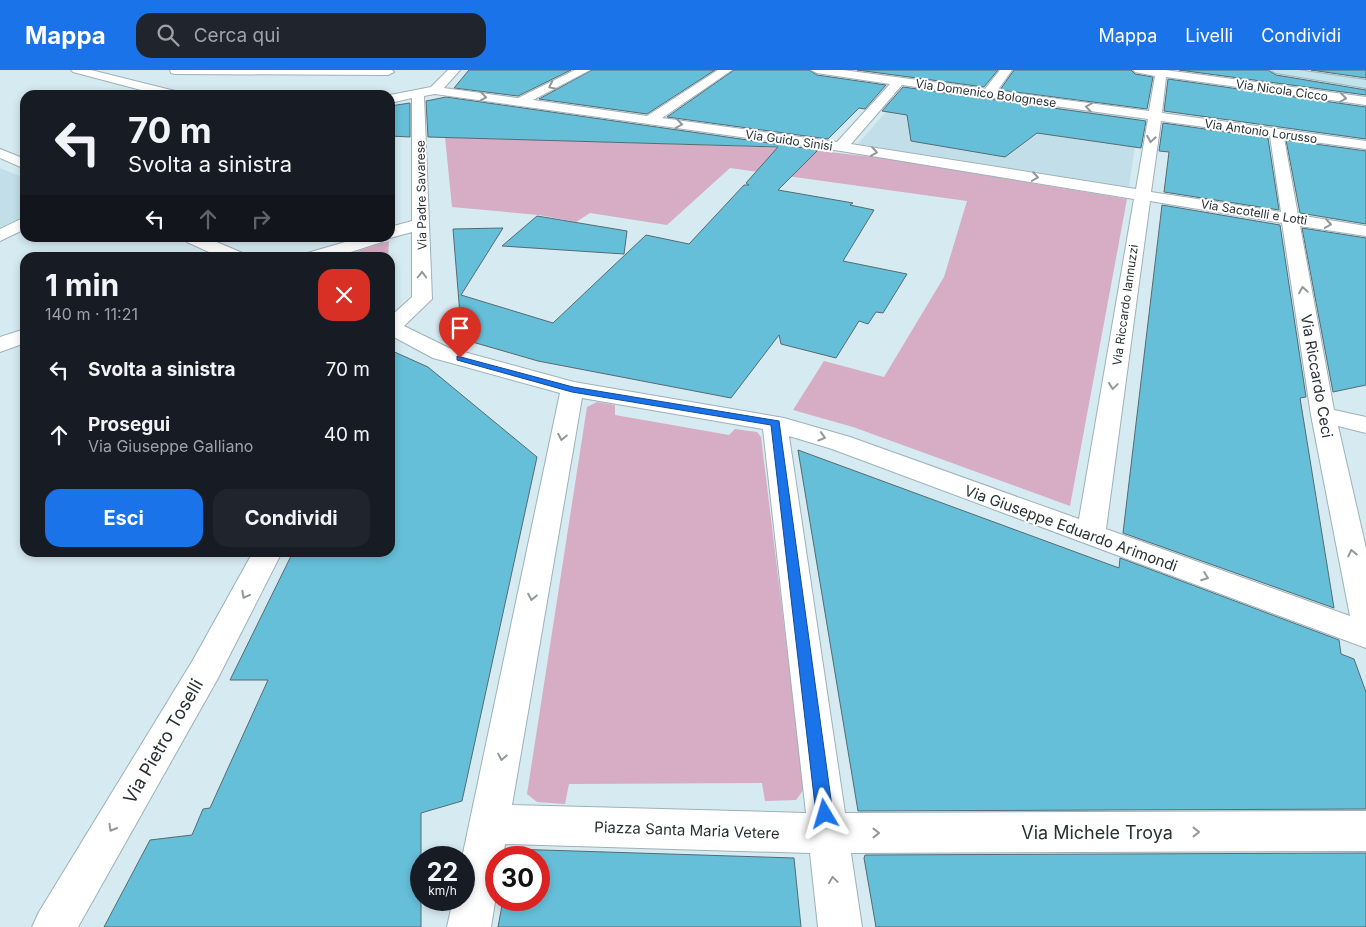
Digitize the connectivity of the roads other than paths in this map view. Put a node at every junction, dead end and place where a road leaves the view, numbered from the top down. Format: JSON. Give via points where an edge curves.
{"nodes":[{"id":1,"x":77,"y":70,"type":"edge"},
{"id":2,"x":454,"y":70,"type":"edge"},
{"id":3,"x":584,"y":70,"type":"edge"},
{"id":4,"x":726,"y":70,"type":"edge"},
{"id":5,"x":817,"y":70,"type":"edge"},
{"id":6,"x":1006,"y":70,"type":"edge"},
{"id":7,"x":1139,"y":70,"type":"edge"},
{"id":8,"x":1276,"y":70,"type":"edge"},
{"id":9,"x":1299,"y":70,"type":"edge"},
{"id":10,"x":175,"y":71,"type":"dead end"},
{"id":11,"x":859,"y":73,"type":"edge"},
{"id":12,"x":1161,"y":74,"type":"junction"},
{"id":13,"x":391,"y":77,"type":"edge"},
{"id":14,"x":898,"y":81,"type":"junction"},
{"id":15,"x":1366,"y":82,"type":"edge"},
{"id":16,"x":155,"y":90,"type":"edge"},
{"id":17,"x":435,"y":90,"type":"junction"},
{"id":18,"x":418,"y":93,"type":"junction"},
{"id":19,"x":989,"y":94,"type":"junction"},
{"id":20,"x":395,"y":98,"type":"edge"},
{"id":21,"x":1366,"y":101,"type":"edge"},
{"id":22,"x":519,"y":102,"type":"junction"},
{"id":23,"x":1155,"y":116,"type":"junction"},
{"id":24,"x":650,"y":120,"type":"junction"},
{"id":25,"x":1276,"y":133,"type":"junction"},
{"id":26,"x":1366,"y":145,"type":"edge"},
{"id":27,"x":841,"y":147,"type":"junction"},
{"id":28,"x":0,"y":153,"type":"edge"},
{"id":29,"x":20,"y":162,"type":"edge"},
{"id":30,"x":1142,"y":194,"type":"junction"},
{"id":31,"x":1291,"y":218,"type":"junction"},
{"id":32,"x":422,"y":223,"type":"junction"},
{"id":33,"x":20,"y":225,"type":"edge"},
{"id":34,"x":395,"y":231,"type":"edge"},
{"id":35,"x":1366,"y":231,"type":"edge"},
{"id":36,"x":0,"y":236,"type":"edge"},
{"id":37,"x":200,"y":242,"type":"edge"},
{"id":38,"x":363,"y":242,"type":"edge"},
{"id":39,"x":219,"y":252,"type":"edge"},
{"id":40,"x":330,"y":252,"type":"edge"},
{"id":41,"x":395,"y":323,"type":"edge"},
{"id":42,"x":395,"y":330,"type":"edge"},
{"id":43,"x":20,"y":336,"type":"edge"},
{"id":44,"x":0,"y":345,"type":"edge"},
{"id":45,"x":572,"y":389,"type":"junction"},
{"id":46,"x":1323,"y":414,"type":"junction"},
{"id":47,"x":775,"y":423,"type":"junction"},
{"id":48,"x":1366,"y":425,"type":"edge"},
{"id":49,"x":1091,"y":536,"type":"junction"},
{"id":50,"x":265,"y":557,"type":"edge"},
{"id":51,"x":1366,"y":618,"type":"edge"},
{"id":52,"x":1366,"y":635,"type":"edge"},
{"id":53,"x":489,"y":824,"type":"junction"},
{"id":54,"x":1366,"y":831,"type":"edge"},
{"id":55,"x":827,"y":834,"type":"junction"},
{"id":56,"x":54,"y":927,"type":"edge"},
{"id":57,"x":469,"y":927,"type":"edge"},
{"id":58,"x":840,"y":927,"type":"edge"}],
"edges":[{"from":1,"to":16,"type":"street"},
{"from":2,"to":17,"type":"street"},
{"from":3,"to":22,"type":"street","one_way":true},
{"from":4,"to":24,"type":"street"},
{"from":5,"to":11,"type":"street","name":"Via Domenico Bolognese"},
{"from":6,"to":19,"type":"street"},
{"from":7,"to":12,"type":"street","name":"Via Nicola Cicco"},
{"from":8,"to":15,"type":"main road"},
{"from":9,"to":15,"type":"main road"},
{"from":10,"to":13,"type":"street"},
{"from":11,"to":14,"type":"street","name":"Via Domenico Bolognese"},
{"from":12,"to":21,"type":"street","name":"Via Nicola Cicco","one_way":true},
{"from":12,"to":23,"type":"street","name":"Via Riccardo Iannuzzi"},
{"from":13,"to":18,"type":"street"},
{"from":14,"to":19,"type":"street","name":"Via Domenico Bolognese"},
{"from":14,"to":27,"type":"street"},
{"from":17,"to":18,"type":"street"},
{"from":17,"to":22,"type":"street","name":"Via Guido Sinisi","one_way":true},
{"from":18,"to":20,"type":"street"},
{"from":18,"to":32,"type":"street","name":"Via Padre Savarese"},
{"from":23,"to":19,"type":"street","name":"Via Domenico Bolognese","one_way":true},
{"from":22,"to":24,"type":"street","name":"Via Guido Sinisi"},
{"from":23,"to":25,"type":"street","name":"Via Antonio Lorusso"},
{"from":23,"to":30,"type":"street","name":"Via Riccardo Iannuzzi","one_way":true},
{"from":24,"to":27,"type":"street","name":"Via Guido Sinisi","one_way":true},
{"from":25,"to":26,"type":"street","name":"Via Antonio Lorusso"},
{"from":25,"to":31,"type":"street","name":"Via Riccardo Ceci"},
{"from":27,"to":30,"type":"street","name":"Via Guido Sinisi","one_way":true},
{"from":28,"to":29,"type":"street"},
{"from":30,"to":31,"type":"street","name":"Via Sacotelli e Lotti"},
{"from":30,"to":49,"type":"street","name":"Via Riccardo Iannuzzi","one_way":true},
{"from":31,"to":35,"type":"street","name":"Via Sacotelli e Lotti","one_way":true},
{"from":46,"to":31,"type":"street","name":"Via Riccardo Ceci","one_way":true},
{"from":32,"to":34,"type":"street"},
{"from":41,"to":32,"type":"street","name":"Via Padre Savarese","one_way":true,"via":[[422,298]]},
{"from":33,"to":36,"type":"street"},
{"from":37,"to":39,"type":"street"},
{"from":38,"to":40,"type":"street"},
{"from":42,"to":45,"type":"street","via":[[441,353]]},
{"from":43,"to":44,"type":"street"},
{"from":45,"to":47,"type":"street"},
{"from":45,"to":53,"type":"street","one_way":true},
{"from":46,"to":48,"type":"street"},
{"from":51,"to":46,"type":"street","name":"Via Riccardo Ceci","one_way":true},
{"from":47,"to":49,"type":"street","name":"Via Giuseppe Eduardo Arimondi","one_way":true},
{"from":47,"to":55,"type":"street"},
{"from":49,"to":52,"type":"street","name":"Via Giuseppe Eduardo Arimondi","one_way":true},
{"from":50,"to":56,"type":"street","name":"Via Pietro Toselli","one_way":true,"via":[[205,670]]},
{"from":53,"to":55,"type":"street","name":"Piazza Santa Maria Vetere"},
{"from":53,"to":57,"type":"street"},
{"from":55,"to":54,"type":"street","name":"Via Michele Troya","one_way":true},
{"from":58,"to":55,"type":"street","one_way":true}]}
